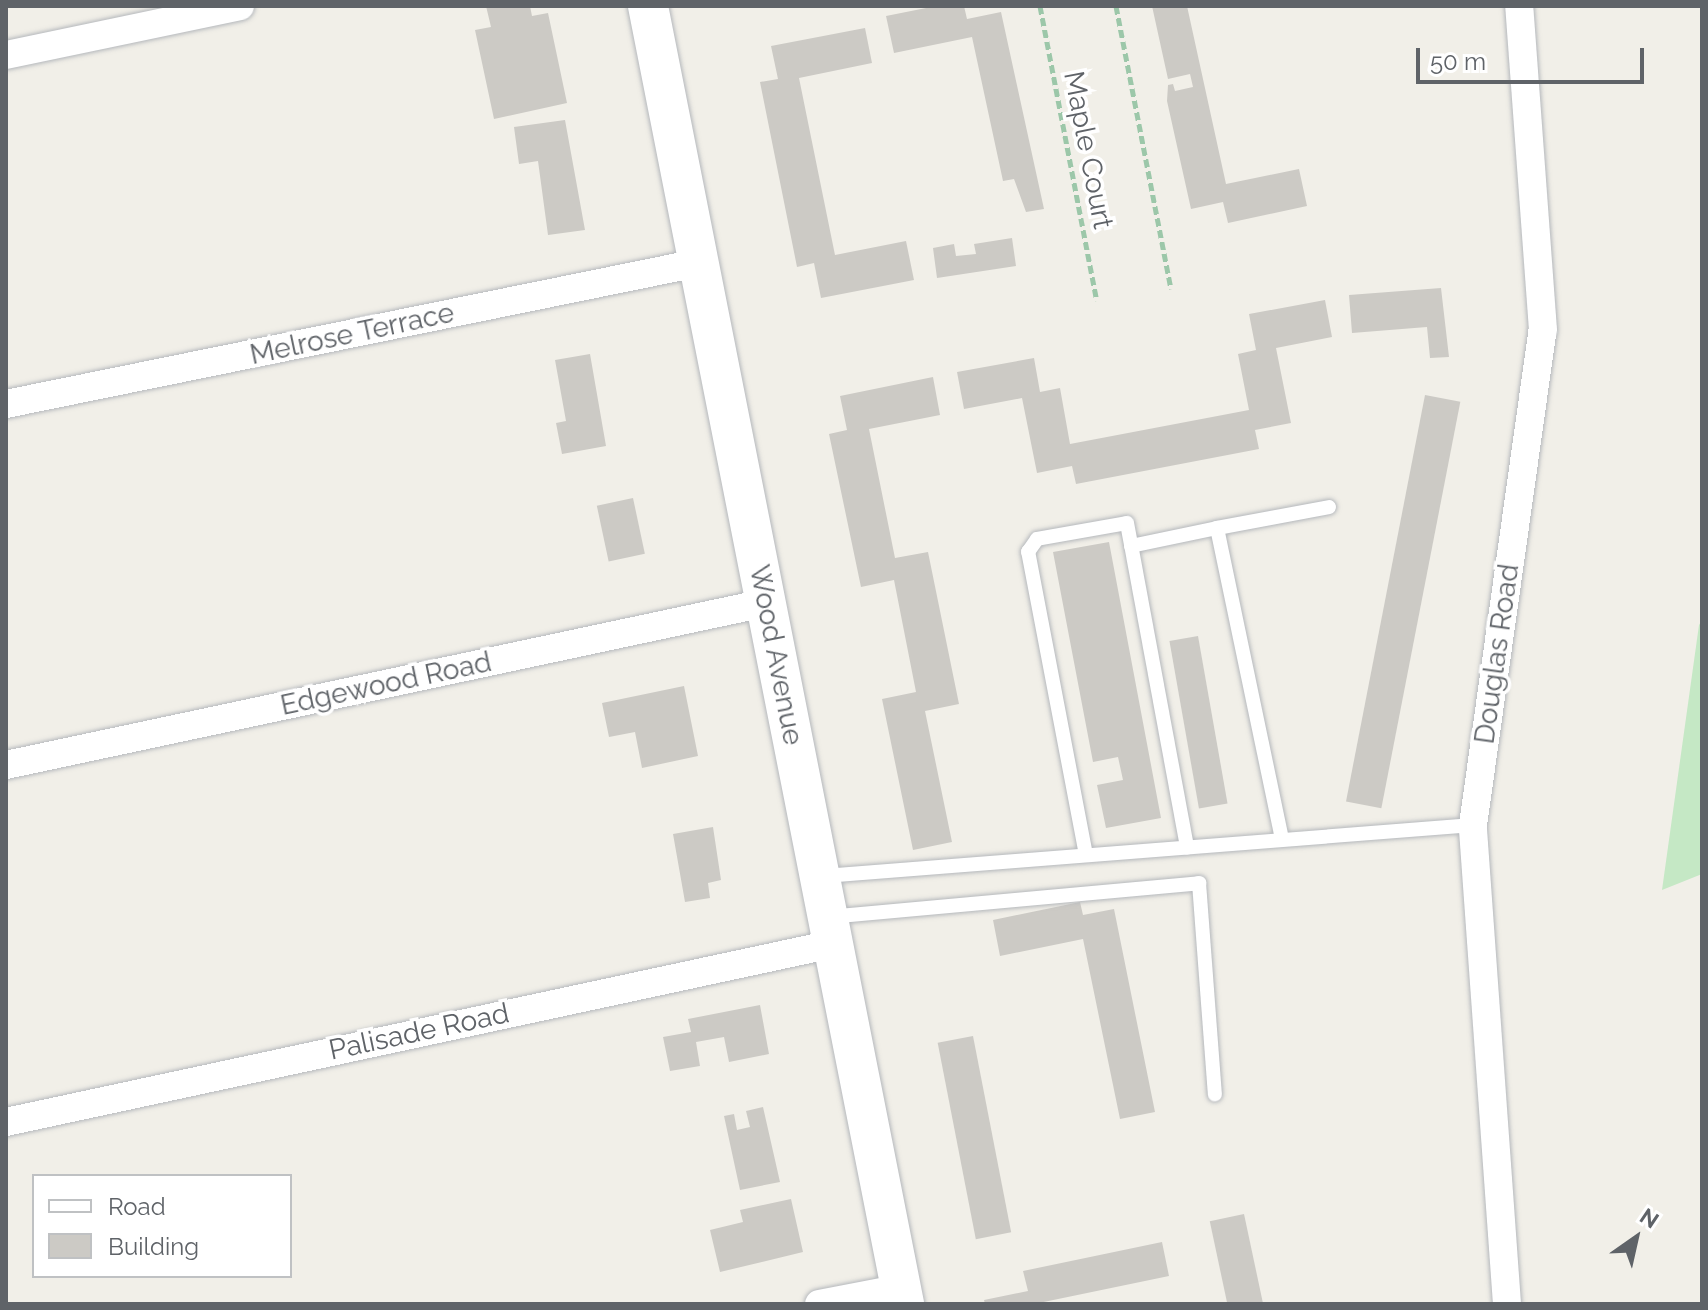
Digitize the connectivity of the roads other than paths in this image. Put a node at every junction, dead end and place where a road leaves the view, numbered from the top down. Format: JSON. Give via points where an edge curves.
{"nodes":[{"id":1,"x":240,"y":6,"type":"edge"},
{"id":2,"x":648,"y":6,"type":"edge"},
{"id":3,"x":1519,"y":6,"type":"edge"},
{"id":4,"x":6,"y":55,"type":"edge"},
{"id":5,"x":698,"y":263,"type":"junction"},
{"id":6,"x":6,"y":404,"type":"edge"},
{"id":7,"x":1329,"y":507,"type":"dead end"},
{"id":8,"x":1217,"y":528,"type":"junction"},
{"id":9,"x":1131,"y":546,"type":"junction"},
{"id":10,"x":765,"y":603,"type":"junction"},
{"id":11,"x":6,"y":765,"type":"edge"},
{"id":12,"x":1473,"y":825,"type":"junction"},
{"id":13,"x":1282,"y":839,"type":"junction"},
{"id":14,"x":1187,"y":847,"type":"junction"},
{"id":15,"x":1086,"y":855,"type":"junction"},
{"id":16,"x":820,"y":876,"type":"junction"},
{"id":17,"x":831,"y":931,"type":"junction"},
{"id":18,"x":1215,"y":1094,"type":"dead end"},
{"id":19,"x":6,"y":1122,"type":"edge"},
{"id":20,"x":903,"y":1296,"type":"edge"},
{"id":21,"x":819,"y":1304,"type":"edge"},
{"id":22,"x":1507,"y":1304,"type":"edge"}],
"edges":[{"from":1,"to":4,"type":"street"},
{"from":2,"to":5,"type":"main road","name":"Wood Avenue"},
{"from":3,"to":12,"type":"street","name":"Douglas Road","via":[[1543,330]]},
{"from":5,"to":6,"type":"street","name":"Melrose Terrace"},
{"from":5,"to":10,"type":"main road","name":"Wood Avenue"},
{"from":7,"to":8,"type":"lane"},
{"from":8,"to":9,"type":"lane"},
{"from":8,"to":13,"type":"lane"},
{"from":9,"to":14,"type":"lane"},
{"from":9,"to":15,"type":"lane","via":[[1127,523],[1037,539],[1028,552]]},
{"from":10,"to":11,"type":"street","name":"Edgewood Road"},
{"from":10,"to":16,"type":"main road","name":"Wood Avenue"},
{"from":12,"to":13,"type":"lane"},
{"from":12,"to":22,"type":"street","name":"Douglas Road"},
{"from":13,"to":14,"type":"lane"},
{"from":14,"to":15,"type":"lane"},
{"from":15,"to":16,"type":"lane"},
{"from":16,"to":17,"type":"main road","name":"Wood Avenue"},
{"from":17,"to":18,"type":"lane","via":[[1199,883]]},
{"from":17,"to":19,"type":"street","name":"Palisade Road"},
{"from":17,"to":20,"type":"main road","name":"Wood Avenue"},
{"from":20,"to":21,"type":"street"}]}
